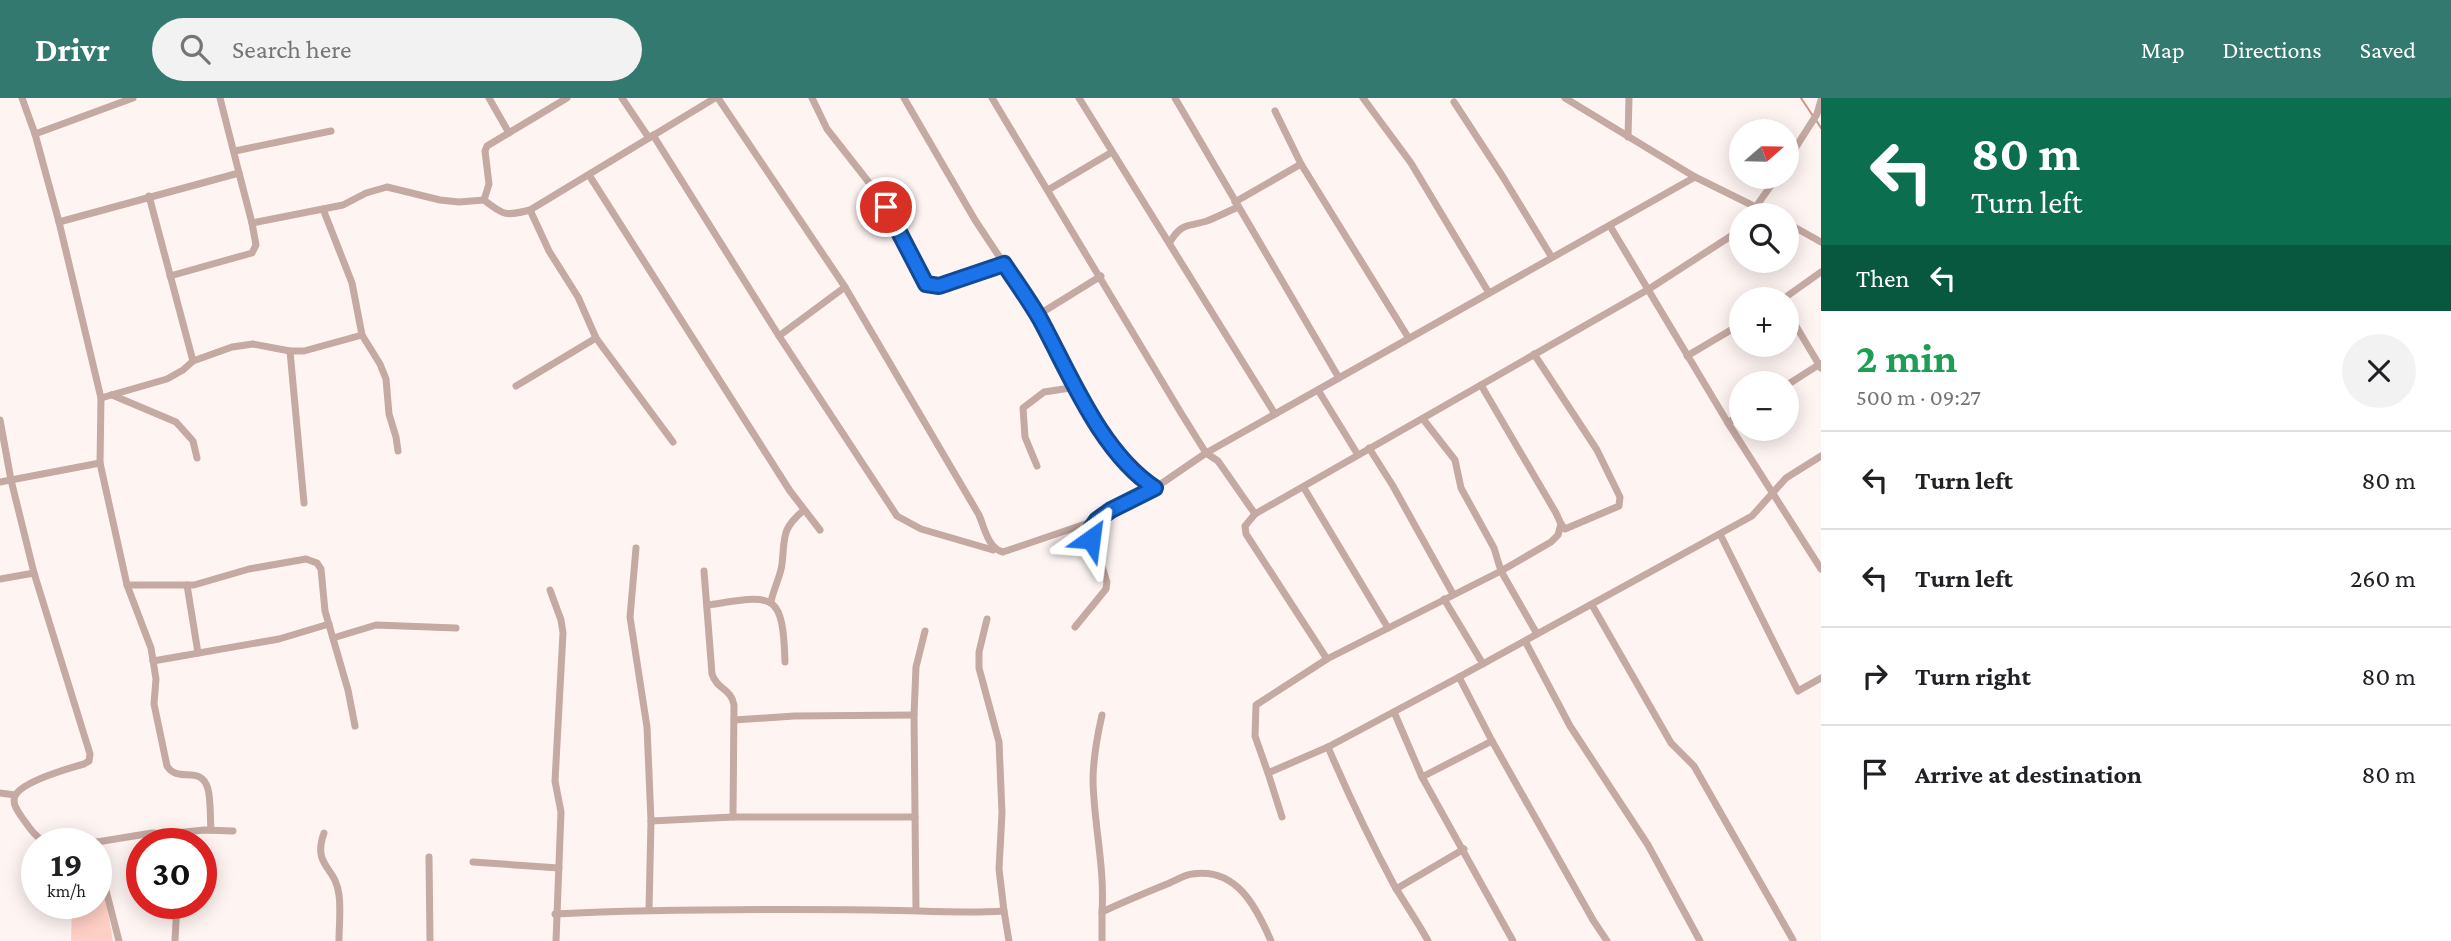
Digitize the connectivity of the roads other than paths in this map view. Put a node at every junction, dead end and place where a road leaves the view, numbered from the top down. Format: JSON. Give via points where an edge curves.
{"nodes":[{"id":1,"x":22,"y":98,"type":"edge"},
{"id":2,"x":220,"y":98,"type":"edge"},
{"id":3,"x":489,"y":98,"type":"edge"},
{"id":4,"x":567,"y":98,"type":"edge"},
{"id":5,"x":622,"y":98,"type":"edge"},
{"id":6,"x":716,"y":98,"type":"edge"},
{"id":7,"x":812,"y":98,"type":"edge"},
{"id":8,"x":904,"y":98,"type":"edge"},
{"id":9,"x":992,"y":98,"type":"edge"},
{"id":10,"x":1079,"y":98,"type":"edge"},
{"id":11,"x":1175,"y":98,"type":"edge"},
{"id":12,"x":1363,"y":98,"type":"edge"},
{"id":13,"x":1565,"y":98,"type":"edge"},
{"id":14,"x":1629,"y":98,"type":"edge"},
{"id":15,"x":128,"y":99,"type":"edge"},
{"id":16,"x":1821,"y":100,"type":"edge"},
{"id":17,"x":1454,"y":102,"type":"dead end"},
{"id":18,"x":1275,"y":111,"type":"dead end"},
{"id":19,"x":331,"y":131,"type":"dead end"},
{"id":20,"x":35,"y":134,"type":"junction"},
{"id":21,"x":509,"y":134,"type":"junction"},
{"id":22,"x":651,"y":136,"type":"junction"},
{"id":23,"x":1628,"y":137,"type":"junction"},
{"id":24,"x":1799,"y":142,"type":"edge"},
{"id":25,"x":234,"y":151,"type":"junction"},
{"id":26,"x":1112,"y":152,"type":"junction"},
{"id":27,"x":1301,"y":164,"type":"junction"},
{"id":28,"x":239,"y":173,"type":"junction"},
{"id":29,"x":589,"y":175,"type":"junction"},
{"id":30,"x":1695,"y":177,"type":"junction"},
{"id":31,"x":1048,"y":190,"type":"junction"},
{"id":32,"x":149,"y":195,"type":"junction"},
{"id":33,"x":484,"y":200,"type":"junction"},
{"id":34,"x":1749,"y":203,"type":"edge"},
{"id":35,"x":1236,"y":205,"type":"junction"},
{"id":36,"x":323,"y":209,"type":"junction"},
{"id":37,"x":530,"y":210,"type":"junction"},
{"id":38,"x":59,"y":222,"type":"junction"},
{"id":39,"x":252,"y":223,"type":"junction"},
{"id":40,"x":1610,"y":226,"type":"junction"},
{"id":41,"x":1799,"y":230,"type":"edge"},
{"id":42,"x":1729,"y":237,"type":"edge"},
{"id":43,"x":1170,"y":242,"type":"junction"},
{"id":44,"x":1821,"y":242,"type":"edge"},
{"id":45,"x":1551,"y":257,"type":"junction"},
{"id":46,"x":1004,"y":264,"type":"junction"},
{"id":47,"x":1821,"y":272,"type":"edge"},
{"id":48,"x":170,"y":276,"type":"junction"},
{"id":49,"x":1101,"y":276,"type":"junction"},
{"id":50,"x":845,"y":287,"type":"junction"},
{"id":51,"x":1799,"y":288,"type":"edge"},
{"id":52,"x":1649,"y":289,"type":"junction"},
{"id":53,"x":1489,"y":293,"type":"junction"},
{"id":54,"x":1038,"y":315,"type":"junction"},
{"id":55,"x":1729,"y":331,"type":"edge"},
{"id":56,"x":1799,"y":331,"type":"edge"},
{"id":57,"x":362,"y":335,"type":"junction"},
{"id":58,"x":779,"y":336,"type":"junction"},
{"id":59,"x":1408,"y":337,"type":"junction"},
{"id":60,"x":596,"y":338,"type":"junction"},
{"id":61,"x":290,"y":351,"type":"junction"},
{"id":62,"x":1534,"y":355,"type":"junction"},
{"id":63,"x":1688,"y":356,"type":"junction"},
{"id":64,"x":193,"y":361,"type":"junction"},
{"id":65,"x":1820,"y":366,"type":"edge"},
{"id":66,"x":1339,"y":378,"type":"junction"},
{"id":67,"x":1799,"y":378,"type":"edge"},
{"id":68,"x":1481,"y":385,"type":"junction"},
{"id":69,"x":516,"y":386,"type":"dead end"},
{"id":70,"x":1077,"y":387,"type":"junction"},
{"id":71,"x":1318,"y":390,"type":"junction"},
{"id":72,"x":111,"y":395,"type":"junction"},
{"id":73,"x":101,"y":398,"type":"junction"},
{"id":74,"x":1275,"y":414,"type":"junction"},
{"id":75,"x":1423,"y":419,"type":"junction"},
{"id":76,"x":0,"y":420,"type":"edge"},
{"id":77,"x":1728,"y":423,"type":"joint"},
{"id":78,"x":673,"y":442,"type":"dead end"},
{"id":79,"x":1369,"y":448,"type":"junction"},
{"id":80,"x":398,"y":451,"type":"dead end"},
{"id":81,"x":1206,"y":453,"type":"junction"},
{"id":82,"x":1358,"y":455,"type":"junction"},
{"id":83,"x":1821,"y":456,"type":"edge"},
{"id":84,"x":197,"y":458,"type":"dead end"},
{"id":85,"x":100,"y":463,"type":"junction"},
{"id":86,"x":1037,"y":466,"type":"dead end"},
{"id":87,"x":11,"y":480,"type":"junction"},
{"id":88,"x":0,"y":482,"type":"edge"},
{"id":89,"x":1155,"y":488,"type":"junction"},
{"id":90,"x":1304,"y":488,"type":"junction"},
{"id":91,"x":1772,"y":494,"type":"junction"},
{"id":92,"x":304,"y":503,"type":"dead end"},
{"id":93,"x":804,"y":510,"type":"junction"},
{"id":94,"x":1255,"y":514,"type":"junction"},
{"id":95,"x":1097,"y":520,"type":"junction"},
{"id":96,"x":1562,"y":524,"type":"junction"},
{"id":97,"x":820,"y":530,"type":"dead end"},
{"id":98,"x":1720,"y":534,"type":"junction"},
{"id":99,"x":636,"y":548,"type":"dead end"},
{"id":100,"x":996,"y":550,"type":"junction"},
{"id":101,"x":1821,"y":569,"type":"edge"},
{"id":102,"x":704,"y":571,"type":"dead end"},
{"id":103,"x":1501,"y":571,"type":"junction"},
{"id":104,"x":33,"y":573,"type":"junction"},
{"id":105,"x":0,"y":579,"type":"edge"},
{"id":106,"x":127,"y":585,"type":"junction"},
{"id":107,"x":187,"y":585,"type":"junction"},
{"id":108,"x":550,"y":590,"type":"dead end"},
{"id":109,"x":1453,"y":594,"type":"junction"},
{"id":110,"x":1444,"y":600,"type":"junction"},
{"id":111,"x":771,"y":602,"type":"junction"},
{"id":112,"x":707,"y":605,"type":"junction"},
{"id":113,"x":1592,"y":605,"type":"junction"},
{"id":114,"x":987,"y":619,"type":"dead end"},
{"id":115,"x":329,"y":624,"type":"junction"},
{"id":116,"x":1075,"y":627,"type":"dead end"},
{"id":117,"x":456,"y":628,"type":"dead end"},
{"id":118,"x":1388,"y":628,"type":"junction"},
{"id":119,"x":925,"y":631,"type":"dead end"},
{"id":120,"x":1537,"y":634,"type":"junction"},
{"id":121,"x":333,"y":638,"type":"junction"},
{"id":122,"x":1525,"y":641,"type":"junction"},
{"id":123,"x":198,"y":653,"type":"junction"},
{"id":124,"x":1327,"y":659,"type":"junction"},
{"id":125,"x":153,"y":661,"type":"junction"},
{"id":126,"x":785,"y":662,"type":"dead end"},
{"id":127,"x":1483,"y":664,"type":"junction"},
{"id":128,"x":1459,"y":677,"type":"junction"},
{"id":129,"x":1821,"y":678,"type":"edge"},
{"id":130,"x":1394,"y":712,"type":"junction"},
{"id":131,"x":914,"y":715,"type":"junction"},
{"id":132,"x":1102,"y":715,"type":"dead end"},
{"id":133,"x":734,"y":720,"type":"junction"},
{"id":134,"x":355,"y":726,"type":"dead end"},
{"id":135,"x":1492,"y":741,"type":"junction"},
{"id":136,"x":1328,"y":747,"type":"junction"},
{"id":137,"x":1268,"y":773,"type":"junction"},
{"id":138,"x":1422,"y":777,"type":"junction"},
{"id":139,"x":0,"y":793,"type":"edge"},
{"id":140,"x":15,"y":795,"type":"junction"},
{"id":141,"x":733,"y":817,"type":"junction"},
{"id":142,"x":915,"y":817,"type":"junction"},
{"id":143,"x":1282,"y":817,"type":"dead end"},
{"id":144,"x":651,"y":821,"type":"junction"},
{"id":145,"x":30,"y":828,"type":"edge"},
{"id":146,"x":211,"y":828,"type":"edge"},
{"id":147,"x":217,"y":830,"type":"edge"},
{"id":148,"x":233,"y":831,"type":"dead end"},
{"id":149,"x":324,"y":833,"type":"dead end"},
{"id":150,"x":1464,"y":849,"type":"junction"},
{"id":151,"x":429,"y":857,"type":"dead end"},
{"id":152,"x":473,"y":862,"type":"dead end"},
{"id":153,"x":559,"y":868,"type":"junction"},
{"id":154,"x":1396,"y":889,"type":"junction"},
{"id":155,"x":649,"y":910,"type":"junction"},
{"id":156,"x":916,"y":910,"type":"junction"},
{"id":157,"x":1004,"y":911,"type":"junction"},
{"id":158,"x":1102,"y":912,"type":"junction"},
{"id":159,"x":112,"y":914,"type":"edge"},
{"id":160,"x":555,"y":915,"type":"junction"},
{"id":161,"x":176,"y":919,"type":"edge"},
{"id":162,"x":1793,"y":940,"type":"edge"},
{"id":163,"x":119,"y":941,"type":"edge"},
{"id":164,"x":175,"y":941,"type":"edge"},
{"id":165,"x":339,"y":941,"type":"edge"},
{"id":166,"x":430,"y":941,"type":"edge"},
{"id":167,"x":556,"y":941,"type":"edge"},
{"id":168,"x":1009,"y":941,"type":"edge"},
{"id":169,"x":1102,"y":941,"type":"edge"},
{"id":170,"x":1271,"y":941,"type":"edge"},
{"id":171,"x":1428,"y":941,"type":"edge"},
{"id":172,"x":1513,"y":941,"type":"edge"},
{"id":173,"x":1607,"y":941,"type":"edge"},
{"id":174,"x":1700,"y":941,"type":"edge"}],
"edges":[{"from":1,"to":20,"type":"street"},
{"from":2,"to":25,"type":"street"},
{"from":3,"to":21,"type":"street"},
{"from":4,"to":21,"type":"street"},
{"from":5,"to":22,"type":"street"},
{"from":6,"to":22,"type":"street"},
{"from":6,"to":50,"type":"street"},
{"from":7,"to":46,"type":"street","via":[[827,129],[878,194],[926,284],[939,286]]},
{"from":8,"to":46,"type":"street"},
{"from":9,"to":31,"type":"street"},
{"from":10,"to":26,"type":"street"},
{"from":11,"to":35,"type":"street"},
{"from":12,"to":53,"type":"street","via":[[1411,163]]},
{"from":13,"to":23,"type":"street"},
{"from":14,"to":23,"type":"street"},
{"from":15,"to":20,"type":"street"},
{"from":16,"to":24,"type":"street"},
{"from":17,"to":45,"type":"street"},
{"from":18,"to":27,"type":"street"},
{"from":19,"to":25,"type":"street"},
{"from":20,"to":38,"type":"street"},
{"from":21,"to":33,"type":"street","via":[[485,148],[489,184]]},
{"from":22,"to":29,"type":"street"},
{"from":22,"to":58,"type":"street"},
{"from":23,"to":30,"type":"street"},
{"from":25,"to":28,"type":"street"},
{"from":26,"to":31,"type":"street"},
{"from":26,"to":43,"type":"street"},
{"from":27,"to":35,"type":"street"},
{"from":27,"to":59,"type":"street"},
{"from":28,"to":32,"type":"street"},
{"from":28,"to":39,"type":"street"},
{"from":29,"to":37,"type":"street"},
{"from":29,"to":93,"type":"street"},
{"from":30,"to":34,"type":"street"},
{"from":30,"to":40,"type":"street"},
{"from":31,"to":49,"type":"street"},
{"from":32,"to":38,"type":"street"},
{"from":32,"to":48,"type":"street"},
{"from":33,"to":36,"type":"street","via":[[440,200],[387,187]]},
{"from":33,"to":37,"type":"street","via":[[505,215]]},
{"from":35,"to":43,"type":"street","via":[[1207,221],[1186,225]]},
{"from":35,"to":66,"type":"street"},
{"from":36,"to":39,"type":"street"},
{"from":36,"to":57,"type":"street","via":[[350,275]]},
{"from":37,"to":60,"type":"street"},
{"from":38,"to":73,"type":"street"},
{"from":39,"to":48,"type":"street","via":[[256,244],[252,253]]},
{"from":40,"to":45,"type":"street"},
{"from":40,"to":52,"type":"street"},
{"from":41,"to":44,"type":"street"},
{"from":42,"to":52,"type":"street"},
{"from":43,"to":74,"type":"street"},
{"from":45,"to":53,"type":"street"},
{"from":46,"to":54,"type":"street"},
{"from":47,"to":51,"type":"street"},
{"from":48,"to":64,"type":"street"},
{"from":49,"to":54,"type":"street"},
{"from":49,"to":81,"type":"street"},
{"from":50,"to":58,"type":"street"},
{"from":50,"to":100,"type":"street"},
{"from":52,"to":62,"type":"street"},
{"from":52,"to":63,"type":"street"},
{"from":53,"to":59,"type":"street"},
{"from":54,"to":70,"type":"street"},
{"from":55,"to":63,"type":"street"},
{"from":56,"to":65,"type":"street"},
{"from":57,"to":61,"type":"street"},
{"from":57,"to":80,"type":"street","via":[[386,379]]},
{"from":58,"to":100,"type":"street","via":[[897,516],[921,529]]},
{"from":59,"to":66,"type":"street"},
{"from":60,"to":69,"type":"street"},
{"from":60,"to":78,"type":"street"},
{"from":61,"to":64,"type":"street","via":[[253,344]]},
{"from":61,"to":92,"type":"street"},
{"from":62,"to":68,"type":"street"},
{"from":62,"to":96,"type":"street","via":[[1597,450],[1620,497],[1619,506],[1612,510],[1565,528]]},
{"from":63,"to":77,"type":"street"},
{"from":64,"to":72,"type":"street","via":[[167,379]]},
{"from":65,"to":67,"type":"street"},
{"from":66,"to":71,"type":"street"},
{"from":68,"to":75,"type":"street"},
{"from":68,"to":96,"type":"street"},
{"from":70,"to":86,"type":"street","via":[[1044,392],[1023,408],[1025,437]]},
{"from":70,"to":89,"type":"street","via":[[1115,452]]},
{"from":71,"to":74,"type":"street"},
{"from":71,"to":82,"type":"street"},
{"from":72,"to":73,"type":"street"},
{"from":72,"to":84,"type":"street","via":[[176,422],[193,441]]},
{"from":73,"to":85,"type":"street"},
{"from":74,"to":81,"type":"street"},
{"from":75,"to":79,"type":"street"},
{"from":75,"to":103,"type":"street","via":[[1455,460],[1461,488],[1494,548]]},
{"from":76,"to":87,"type":"street"},
{"from":77,"to":91,"type":"street"},
{"from":79,"to":82,"type":"street"},
{"from":79,"to":109,"type":"street"},
{"from":81,"to":89,"type":"street"},
{"from":81,"to":94,"type":"street","via":[[1218,461]]},
{"from":82,"to":90,"type":"street"},
{"from":83,"to":91,"type":"street","via":[[1786,478]]},
{"from":85,"to":87,"type":"street"},
{"from":85,"to":106,"type":"street"},
{"from":87,"to":88,"type":"street"},
{"from":87,"to":104,"type":"street"},
{"from":89,"to":95,"type":"street"},
{"from":90,"to":94,"type":"street"},
{"from":90,"to":118,"type":"street"},
{"from":91,"to":98,"type":"street","via":[[1752,516]]},
{"from":91,"to":101,"type":"street"},
{"from":93,"to":97,"type":"street"},
{"from":93,"to":111,"type":"street","via":[[792,520],[783,538],[782,567]]},
{"from":94,"to":124,"type":"street","via":[[1245,526],[1246,534]]},
{"from":95,"to":100,"type":"street","via":[[1003,552]]},
{"from":95,"to":116,"type":"street","via":[[1090,530],[1106,575],[1105,589]]},
{"from":96,"to":103,"type":"street","via":[[1551,542]]},
{"from":98,"to":113,"type":"street"},
{"from":98,"to":129,"type":"street","via":[[1798,691]]},
{"from":99,"to":144,"type":"street","via":[[630,617],[645,714]]},
{"from":102,"to":112,"type":"street"},
{"from":103,"to":109,"type":"street"},
{"from":103,"to":120,"type":"street"},
{"from":104,"to":105,"type":"street"},
{"from":104,"to":140,"type":"street","via":[[90,754],[84,764],[29,784]]},
{"from":106,"to":107,"type":"street"},
{"from":106,"to":125,"type":"street"},
{"from":107,"to":115,"type":"street","via":[[311,560],[321,569]]},
{"from":107,"to":123,"type":"street"},
{"from":108,"to":153,"type":"street","via":[[562,633],[555,781],[561,812]]},
{"from":109,"to":110,"type":"street"},
{"from":110,"to":118,"type":"street"},
{"from":110,"to":127,"type":"street"},
{"from":111,"to":112,"type":"street","via":[[755,599]]},
{"from":111,"to":126,"type":"street","via":[[782,620]]},
{"from":112,"to":133,"type":"street","via":[[712,674],[732,696]]},
{"from":113,"to":120,"type":"street"},
{"from":113,"to":162,"type":"street","via":[[1671,743],[1694,766]]},
{"from":114,"to":157,"type":"street","via":[[979,668],[999,742],[999,869]]},
{"from":115,"to":121,"type":"street"},
{"from":115,"to":123,"type":"street","via":[[279,639]]},
{"from":117,"to":121,"type":"street","via":[[376,625]]},
{"from":118,"to":124,"type":"street"},
{"from":119,"to":131,"type":"street","via":[[916,667]]},
{"from":120,"to":122,"type":"street"},
{"from":121,"to":134,"type":"street"},
{"from":122,"to":127,"type":"street"},
{"from":122,"to":174,"type":"street","via":[[1570,726],[1648,845]]},
{"from":123,"to":125,"type":"street"},
{"from":124,"to":137,"type":"street","via":[[1256,705],[1255,736]]},
{"from":125,"to":146,"type":"street","via":[[154,704],[167,766],[176,774],[204,780]]},
{"from":127,"to":128,"type":"street"},
{"from":128,"to":130,"type":"street"},
{"from":128,"to":135,"type":"street"},
{"from":130,"to":136,"type":"street"},
{"from":130,"to":138,"type":"street"},
{"from":131,"to":133,"type":"street"},
{"from":131,"to":142,"type":"street"},
{"from":132,"to":158,"type":"street","via":[[1093,781],[1104,889]]},
{"from":133,"to":141,"type":"street"},
{"from":135,"to":138,"type":"street"},
{"from":135,"to":173,"type":"street"},
{"from":136,"to":137,"type":"street"},
{"from":136,"to":154,"type":"street"},
{"from":137,"to":143,"type":"street"},
{"from":138,"to":150,"type":"street"},
{"from":139,"to":140,"type":"street"},
{"from":140,"to":145,"type":"street","via":[[14,803]]},
{"from":141,"to":142,"type":"street"},
{"from":141,"to":144,"type":"street"},
{"from":142,"to":156,"type":"street"},
{"from":144,"to":155,"type":"street"},
{"from":147,"to":148,"type":"street"},
{"from":149,"to":165,"type":"street","via":[[321,860],[337,887]]},
{"from":150,"to":154,"type":"street"},
{"from":150,"to":172,"type":"street"},
{"from":151,"to":166,"type":"street"},
{"from":152,"to":153,"type":"street"},
{"from":153,"to":160,"type":"street"},
{"from":154,"to":171,"type":"street"},
{"from":155,"to":156,"type":"street"},
{"from":155,"to":160,"type":"street"},
{"from":156,"to":157,"type":"street"},
{"from":157,"to":168,"type":"street"},
{"from":158,"to":169,"type":"street"},
{"from":158,"to":170,"type":"street","via":[[1189,874],[1206,873],[1236,883],[1248,896]]},
{"from":159,"to":163,"type":"street"},
{"from":160,"to":167,"type":"street"},
{"from":161,"to":164,"type":"street"}]}
